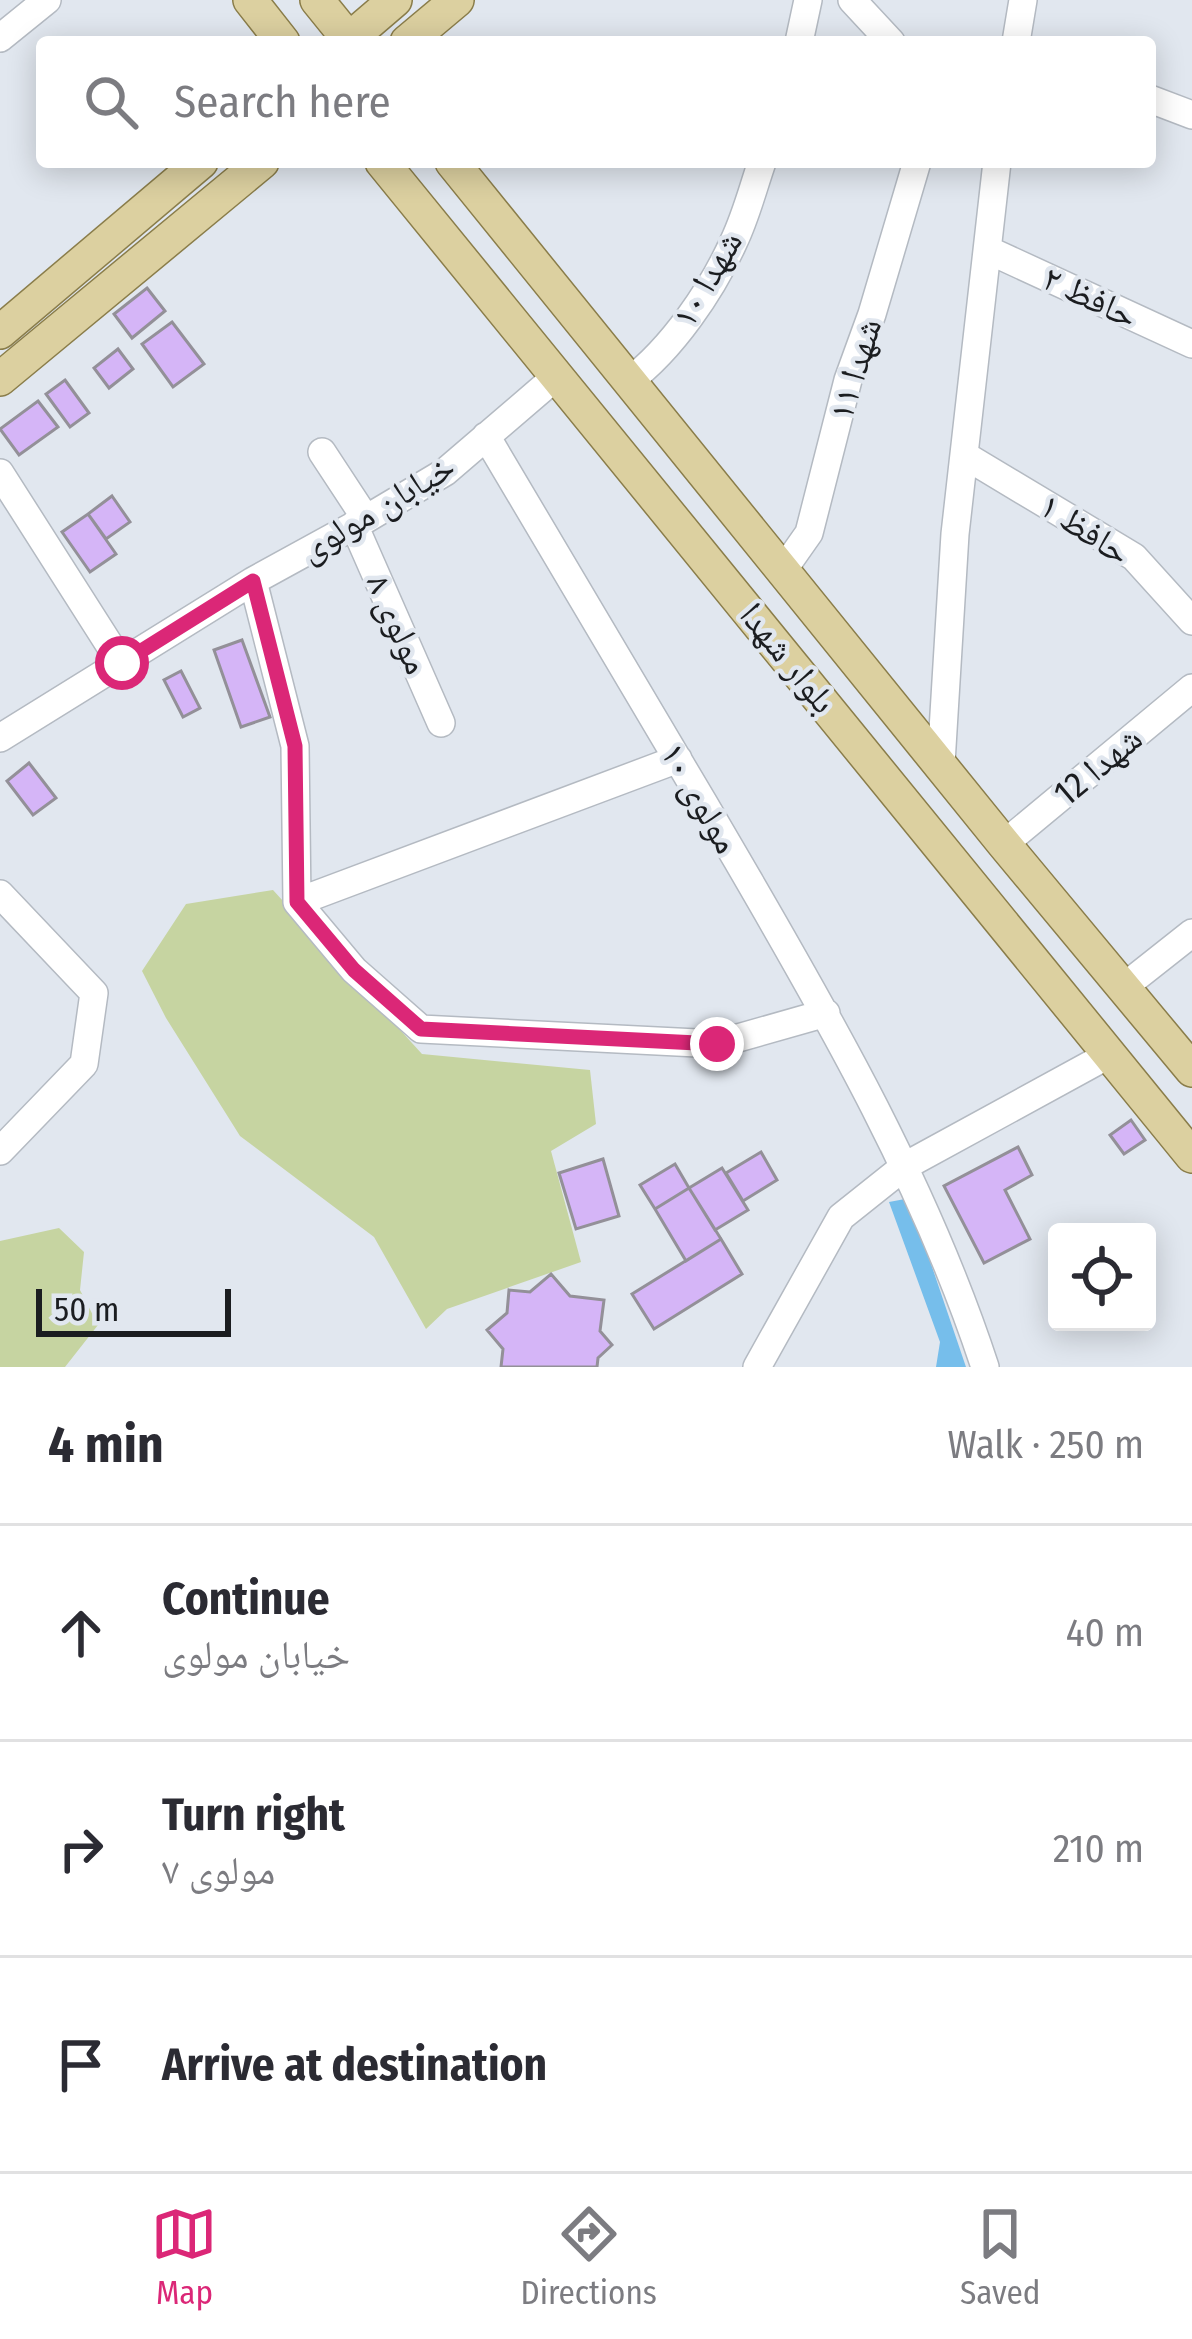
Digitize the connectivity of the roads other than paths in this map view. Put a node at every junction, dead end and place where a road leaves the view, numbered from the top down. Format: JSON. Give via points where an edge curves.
{"nodes":[{"id":1,"x":47,"y":0,"type":"edge"},
{"id":2,"x":250,"y":0,"type":"edge"},
{"id":3,"x":317,"y":0,"type":"edge"},
{"id":4,"x":395,"y":0,"type":"edge"},
{"id":5,"x":457,"y":0,"type":"edge"},
{"id":6,"x":808,"y":0,"type":"edge"},
{"id":7,"x":851,"y":0,"type":"edge"},
{"id":8,"x":1023,"y":0,"type":"edge"},
{"id":9,"x":278,"y":36,"type":"edge"},
{"id":10,"x":345,"y":36,"type":"edge"},
{"id":11,"x":355,"y":36,"type":"edge"},
{"id":12,"x":413,"y":36,"type":"edge"},
{"id":13,"x":800,"y":36,"type":"edge"},
{"id":14,"x":885,"y":36,"type":"edge"},
{"id":15,"x":1017,"y":36,"type":"edge"},
{"id":16,"x":0,"y":38,"type":"edge"},
{"id":17,"x":1156,"y":101,"type":"edge"},
{"id":18,"x":1192,"y":115,"type":"edge"},
{"id":19,"x":194,"y":168,"type":"edge"},
{"id":20,"x":255,"y":168,"type":"edge"},
{"id":21,"x":387,"y":168,"type":"edge"},
{"id":22,"x":457,"y":168,"type":"edge"},
{"id":23,"x":761,"y":168,"type":"edge"},
{"id":24,"x":915,"y":168,"type":"edge"},
{"id":25,"x":996,"y":168,"type":"edge"},
{"id":26,"x":988,"y":250,"type":"junction"},
{"id":27,"x":0,"y":332,"type":"edge"},
{"id":28,"x":1192,"y":344,"type":"edge"},
{"id":29,"x":558,"y":375,"type":"junction"},
{"id":30,"x":0,"y":379,"type":"edge"},
{"id":31,"x":629,"y":381,"type":"junction"},
{"id":32,"x":486,"y":436,"type":"junction"},
{"id":33,"x":322,"y":452,"type":"dead end"},
{"id":34,"x":964,"y":454,"type":"junction"},
{"id":35,"x":0,"y":473,"type":"edge"},
{"id":36,"x":360,"y":522,"type":"junction"},
{"id":37,"x":783,"y":570,"type":"junction"},
{"id":38,"x":253,"y":581,"type":"junction"},
{"id":39,"x":1192,"y":621,"type":"edge"},
{"id":40,"x":122,"y":663,"type":"junction"},
{"id":41,"x":1192,"y":688,"type":"edge"},
{"id":42,"x":441,"y":723,"type":"dead end"},
{"id":43,"x":0,"y":738,"type":"edge"},
{"id":44,"x":678,"y":760,"type":"junction"},
{"id":45,"x":940,"y":764,"type":"junction"},
{"id":46,"x":1004,"y":844,"type":"junction"},
{"id":47,"x":0,"y":894,"type":"edge"},
{"id":48,"x":297,"y":902,"type":"junction"},
{"id":49,"x":1192,"y":933,"type":"edge"},
{"id":50,"x":1125,"y":986,"type":"junction"},
{"id":51,"x":826,"y":1013,"type":"junction"},
{"id":52,"x":1110,"y":1054,"type":"junction"},
{"id":53,"x":1192,"y":1070,"type":"edge"},
{"id":54,"x":0,"y":1150,"type":"edge"},
{"id":55,"x":1192,"y":1156,"type":"edge"},
{"id":56,"x":905,"y":1166,"type":"junction"},
{"id":57,"x":757,"y":1367,"type":"edge"},
{"id":58,"x":985,"y":1367,"type":"edge"}],
"edges":[{"from":1,"to":16,"type":"street"},
{"from":2,"to":9,"type":"main road"},
{"from":3,"to":10,"type":"main road"},
{"from":4,"to":11,"type":"main road"},
{"from":5,"to":12,"type":"main road"},
{"from":6,"to":13,"type":"street"},
{"from":7,"to":14,"type":"street"},
{"from":8,"to":15,"type":"street"},
{"from":17,"to":18,"type":"street"},
{"from":19,"to":27,"type":"main road"},
{"from":20,"to":30,"type":"main road"},
{"from":21,"to":29,"type":"main road","name":"بلوار شهدا"},
{"from":22,"to":31,"type":"main road","name":"بلوار شهدا"},
{"from":23,"to":31,"type":"street","name":"شهدا ۱۰","via":[[734,242],[686,324]]},
{"from":24,"to":37,"type":"street","name":"شهدا ۱۱","via":[[809,533]]},
{"from":25,"to":26,"type":"street"},
{"from":26,"to":28,"type":"street","name":"حافظ ۲"},
{"from":26,"to":34,"type":"street"},
{"from":29,"to":32,"type":"street","name":"خیابان مولوی"},
{"from":29,"to":52,"type":"main road","name":"بلوار شهدا"},
{"from":31,"to":37,"type":"main road","name":"بلوار شهدا"},
{"from":32,"to":36,"type":"street","name":"خیابان مولوی","via":[[445,472]]},
{"from":32,"to":44,"type":"street","name":"مولوی ۱۰"},
{"from":33,"to":36,"type":"street","name":"مولوی ۸"},
{"from":34,"to":39,"type":"street","name":"حافظ ۱","via":[[1134,557]]},
{"from":34,"to":45,"type":"street"},
{"from":35,"to":40,"type":"street"},
{"from":36,"to":38,"type":"street","name":"خیابان مولوی"},
{"from":36,"to":42,"type":"street","name":"مولوی ۸"},
{"from":37,"to":45,"type":"main road","name":"بلوار شهدا"},
{"from":38,"to":40,"type":"street","name":"خیابان مولوی"},
{"from":38,"to":48,"type":"street","via":[[295,746]]},
{"from":40,"to":43,"type":"street","name":"خیابان مولوی"},
{"from":41,"to":46,"type":"street","name":"شهدا 12"},
{"from":44,"to":48,"type":"street"},
{"from":44,"to":51,"type":"street","name":"مولوی ۱۰"},
{"from":45,"to":46,"type":"main road","name":"بلوار شهدا"},
{"from":46,"to":50,"type":"main road","name":"بلوار شهدا"},
{"from":47,"to":54,"type":"street","via":[[94,993],[83,1064]]},
{"from":48,"to":51,"type":"street","via":[[354,970],[421,1029],[717,1044]]},
{"from":49,"to":50,"type":"street"},
{"from":50,"to":53,"type":"main road","name":"بلوار شهدا"},
{"from":51,"to":56,"type":"street","name":"مولوی ۱۰"},
{"from":52,"to":55,"type":"main road","name":"بلوار شهدا"},
{"from":52,"to":56,"type":"street"},
{"from":56,"to":57,"type":"street","via":[[841,1217]]},
{"from":56,"to":58,"type":"street","name":"مولوی ۱۰"}]}
